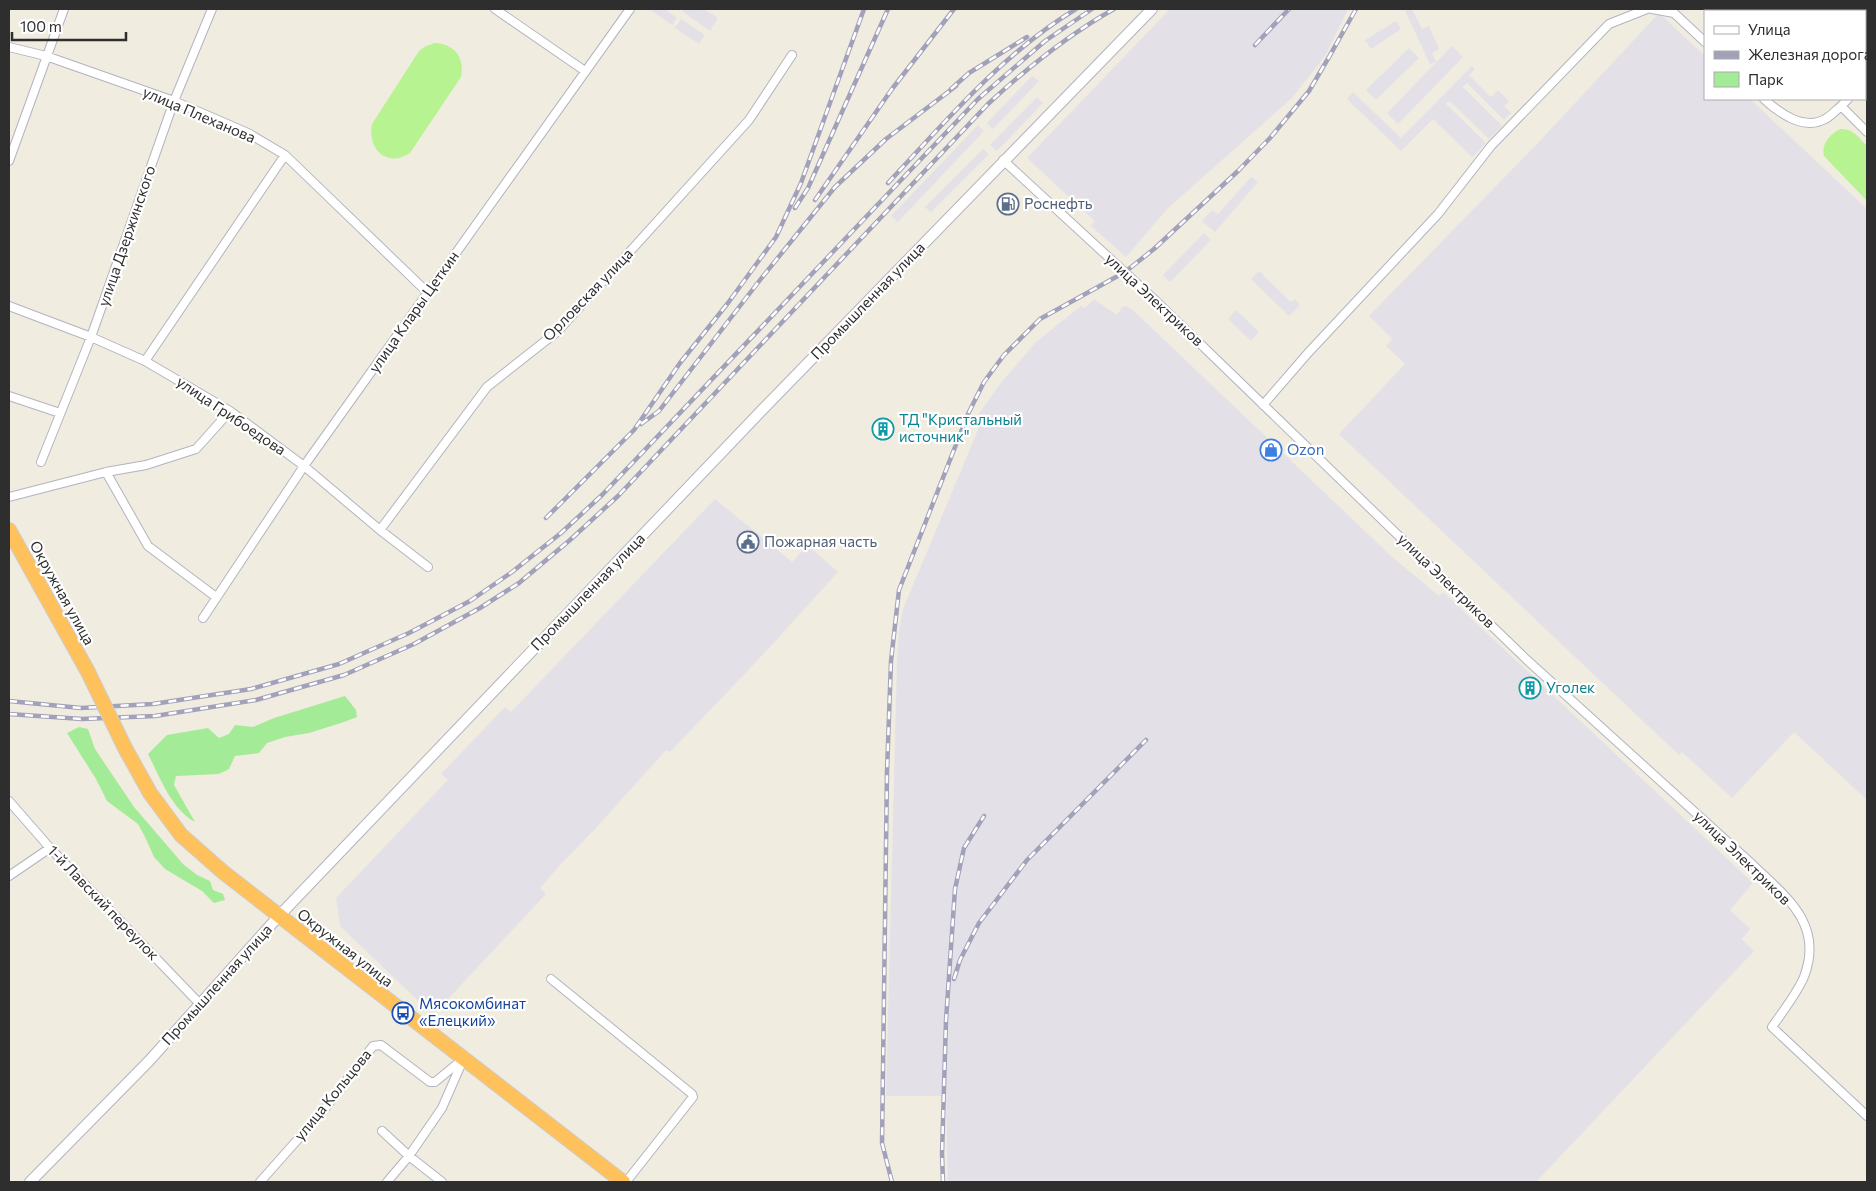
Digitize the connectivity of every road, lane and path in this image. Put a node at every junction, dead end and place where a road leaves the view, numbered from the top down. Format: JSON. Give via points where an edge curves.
{"nodes":[{"id":1,"x":64,"y":9,"type":"edge"},
{"id":2,"x":212,"y":9,"type":"edge"},
{"id":3,"x":495,"y":9,"type":"edge"},
{"id":4,"x":630,"y":9,"type":"edge"},
{"id":5,"x":1152,"y":9,"type":"edge"},
{"id":6,"x":1647,"y":9,"type":"edge"},
{"id":7,"x":1652,"y":9,"type":"edge"},
{"id":8,"x":1704,"y":41,"type":"edge"},
{"id":9,"x":9,"y":47,"type":"edge"},
{"id":10,"x":792,"y":55,"type":"dead end"},
{"id":11,"x":46,"y":56,"type":"junction"},
{"id":12,"x":585,"y":71,"type":"junction"},
{"id":13,"x":1765,"y":100,"type":"edge"},
{"id":14,"x":1847,"y":100,"type":"edge"},
{"id":15,"x":174,"y":102,"type":"junction"},
{"id":16,"x":1841,"y":106,"type":"junction"},
{"id":17,"x":1867,"y":132,"type":"edge"},
{"id":18,"x":11,"y":149,"type":"edge"},
{"id":19,"x":285,"y":155,"type":"junction"},
{"id":20,"x":1003,"y":160,"type":"junction"},
{"id":21,"x":9,"y":162,"type":"edge"},
{"id":22,"x":427,"y":292,"type":"junction"},
{"id":23,"x":9,"y":306,"type":"edge"},
{"id":24,"x":91,"y":337,"type":"junction"},
{"id":25,"x":145,"y":361,"type":"junction"},
{"id":26,"x":9,"y":396,"type":"edge"},
{"id":27,"x":1264,"y":405,"type":"junction"},
{"id":28,"x":230,"y":412,"type":"junction"},
{"id":29,"x":60,"y":414,"type":"junction"},
{"id":30,"x":41,"y":462,"type":"dead end"},
{"id":31,"x":304,"y":466,"type":"junction"},
{"id":32,"x":106,"y":472,"type":"junction"},
{"id":33,"x":9,"y":497,"type":"edge"},
{"id":34,"x":9,"y":530,"type":"edge"},
{"id":35,"x":380,"y":530,"type":"junction"},
{"id":36,"x":428,"y":567,"type":"dead end"},
{"id":37,"x":216,"y":597,"type":"junction"},
{"id":38,"x":203,"y":618,"type":"dead end"},
{"id":39,"x":9,"y":801,"type":"edge"},
{"id":40,"x":50,"y":848,"type":"junction"},
{"id":41,"x":9,"y":876,"type":"edge"},
{"id":42,"x":278,"y":916,"type":"junction"},
{"id":43,"x":551,"y":979,"type":"dead end"},
{"id":44,"x":200,"y":1003,"type":"junction"},
{"id":45,"x":463,"y":1059,"type":"junction"},
{"id":46,"x":1867,"y":1116,"type":"edge"},
{"id":47,"x":382,"y":1131,"type":"dead end"},
{"id":48,"x":409,"y":1156,"type":"junction"},
{"id":49,"x":267,"y":1176,"type":"junction"},
{"id":50,"x":30,"y":1182,"type":"edge"},
{"id":51,"x":260,"y":1182,"type":"edge"},
{"id":52,"x":273,"y":1182,"type":"edge"},
{"id":53,"x":387,"y":1182,"type":"edge"},
{"id":54,"x":442,"y":1182,"type":"edge"},
{"id":55,"x":624,"y":1182,"type":"edge"}],
"edges":[{"from":1,"to":11,"type":"street"},
{"from":2,"to":15,"type":"street","name":"улица Дзержинского"},
{"from":3,"to":12,"type":"street"},
{"from":4,"to":12,"type":"street","name":"улица Клары Цеткин"},
{"from":5,"to":20,"type":"street","name":"Промышленная улица"},
{"from":6,"to":27,"type":"street","via":[[1609,24],[1490,146],[1438,214]]},
{"from":7,"to":8,"type":"street","via":[[1674,13]]},
{"from":9,"to":11,"type":"street","name":"улица Плеханова"},
{"from":10,"to":35,"type":"street","name":"Орловская улица","via":[[749,120],[558,331],[487,387]]},
{"from":11,"to":15,"type":"street","name":"улица Плеханова"},
{"from":11,"to":18,"type":"street"},
{"from":12,"to":22,"type":"street","name":"улица Клары Цеткин"},
{"from":13,"to":16,"type":"street","via":[[1789,118],[1808,123],[1824,120]]},
{"from":14,"to":16,"type":"street"},
{"from":15,"to":19,"type":"street","name":"улица Плеханова","via":[[248,133]]},
{"from":15,"to":24,"type":"street","name":"улица Дзержинского"},
{"from":16,"to":17,"type":"street"},
{"from":18,"to":21,"type":"street"},
{"from":19,"to":22,"type":"street","name":"улица Плеханова"},
{"from":19,"to":25,"type":"street"},
{"from":20,"to":27,"type":"street","name":"улица Электриков"},
{"from":20,"to":42,"type":"street","name":"Промышленная улица"},
{"from":22,"to":31,"type":"street","name":"улица Клары Цеткин"},
{"from":23,"to":24,"type":"street","name":"улица Грибоедова"},
{"from":24,"to":25,"type":"street","name":"улица Грибоедова"},
{"from":24,"to":29,"type":"street","name":"улица Дзержинского"},
{"from":25,"to":28,"type":"street","name":"улица Грибоедова"},
{"from":26,"to":29,"type":"street"},
{"from":27,"to":46,"type":"street","name":"улица Электриков","via":[[1527,660],[1752,864],[1803,918],[1810,938],[1805,975],[1772,1027]]},
{"from":28,"to":31,"type":"street","name":"улица Грибоедова"},
{"from":28,"to":32,"type":"street","via":[[196,449],[146,465]]},
{"from":29,"to":30,"type":"street","name":"улица Дзержинского"},
{"from":31,"to":35,"type":"street","name":"улица Грибоедова"},
{"from":31,"to":37,"type":"street","name":"улица Клары Цеткин"},
{"from":32,"to":33,"type":"street"},
{"from":32,"to":37,"type":"street","via":[[148,546]]},
{"from":34,"to":42,"type":"highway","name":"Окружная улица","bridge":true,"via":[[88,672],[150,793],[181,835]]},
{"from":35,"to":36,"type":"street","name":"улица Грибоедова"},
{"from":37,"to":38,"type":"street","name":"улица Клары Цеткин"},
{"from":39,"to":40,"type":"street","name":"1-й Лавский переулок"},
{"from":40,"to":41,"type":"street"},
{"from":40,"to":44,"type":"street","name":"1-й Лавский переулок"},
{"from":42,"to":44,"type":"street","name":"Промышленная улица"},
{"from":42,"to":45,"type":"highway","name":"Окружная улица"},
{"from":43,"to":55,"type":"street","via":[[692,1094],[693,1097]]},
{"from":44,"to":50,"type":"street","name":"Промышленная улица"},
{"from":45,"to":48,"type":"street","via":[[442,1108]]},
{"from":45,"to":49,"type":"street","name":"улица Кольцова","via":[[435,1082],[430,1082],[381,1045],[373,1046]]},
{"from":45,"to":55,"type":"highway","name":"Окружная улица"},
{"from":47,"to":48,"type":"street"},
{"from":48,"to":53,"type":"street"},
{"from":48,"to":54,"type":"street"},
{"from":49,"to":51,"type":"street","name":"улица Кольцова"},
{"from":49,"to":52,"type":"street"}]}
